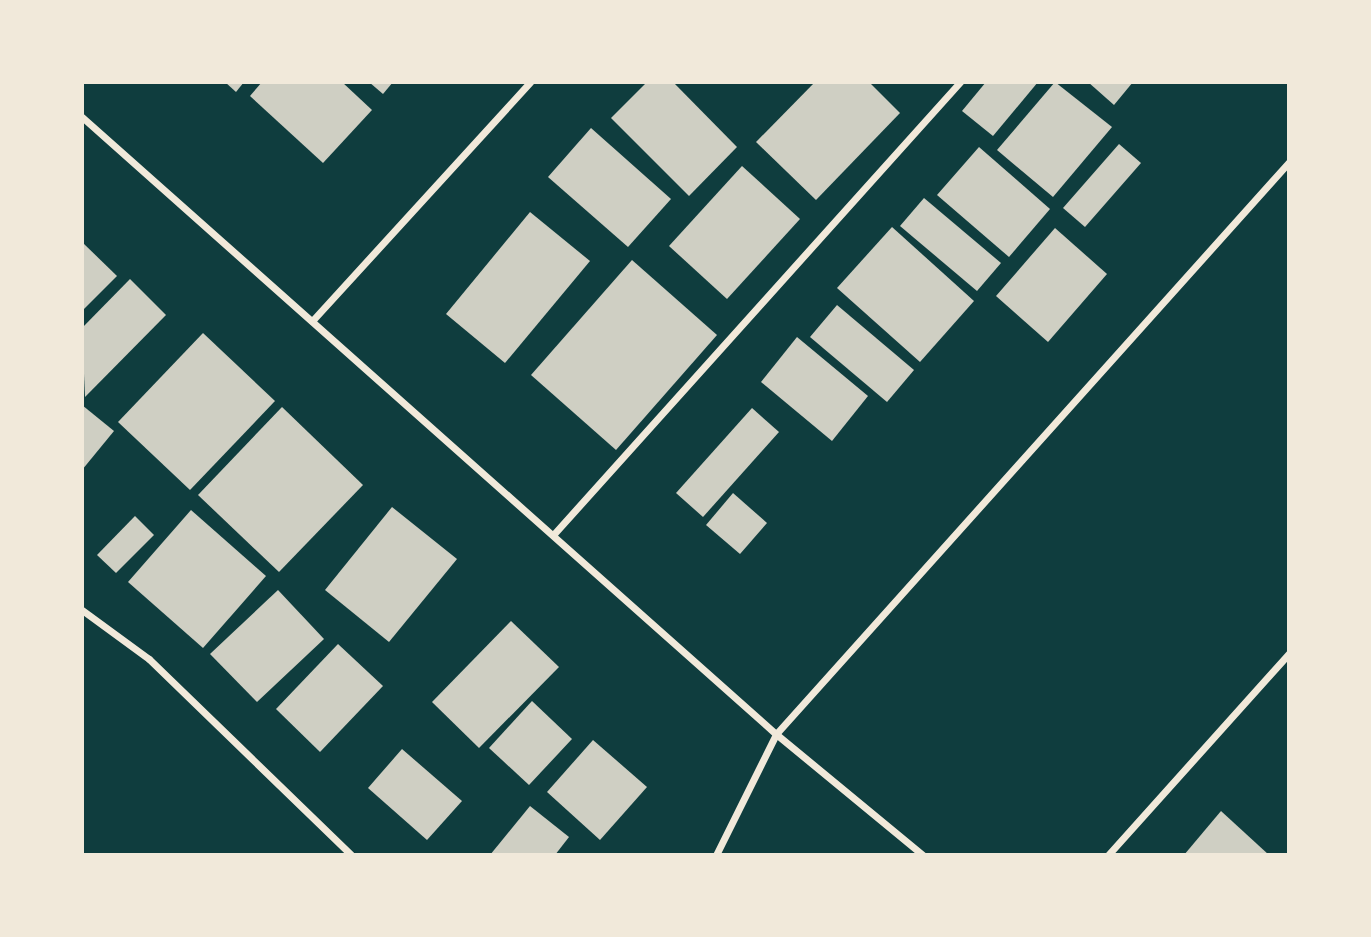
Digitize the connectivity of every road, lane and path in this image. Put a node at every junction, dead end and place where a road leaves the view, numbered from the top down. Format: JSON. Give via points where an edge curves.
{"nodes":[{"id":1,"x":530,"y":82,"type":"edge"},
{"id":2,"x":960,"y":82,"type":"edge"},
{"id":3,"x":82,"y":117,"type":"edge"},
{"id":4,"x":1289,"y":162,"type":"edge"},
{"id":5,"x":312,"y":321,"type":"junction"},
{"id":6,"x":553,"y":535,"type":"junction"},
{"id":7,"x":82,"y":610,"type":"edge"},
{"id":8,"x":1289,"y":653,"type":"edge"},
{"id":9,"x":776,"y":734,"type":"junction"},
{"id":10,"x":351,"y":855,"type":"edge"},
{"id":11,"x":716,"y":855,"type":"edge"},
{"id":12,"x":923,"y":855,"type":"edge"},
{"id":13,"x":1108,"y":855,"type":"edge"}],
"edges":[{"from":1,"to":5,"type":"street"},
{"from":2,"to":6,"type":"street"},
{"from":3,"to":5,"type":"street"},
{"from":4,"to":9,"type":"street"},
{"from":5,"to":6,"type":"street"},
{"from":6,"to":9,"type":"street"},
{"from":7,"to":10,"type":"street","via":[[149,659]]},
{"from":8,"to":13,"type":"street"},
{"from":9,"to":11,"type":"street"},
{"from":9,"to":12,"type":"street"}]}
